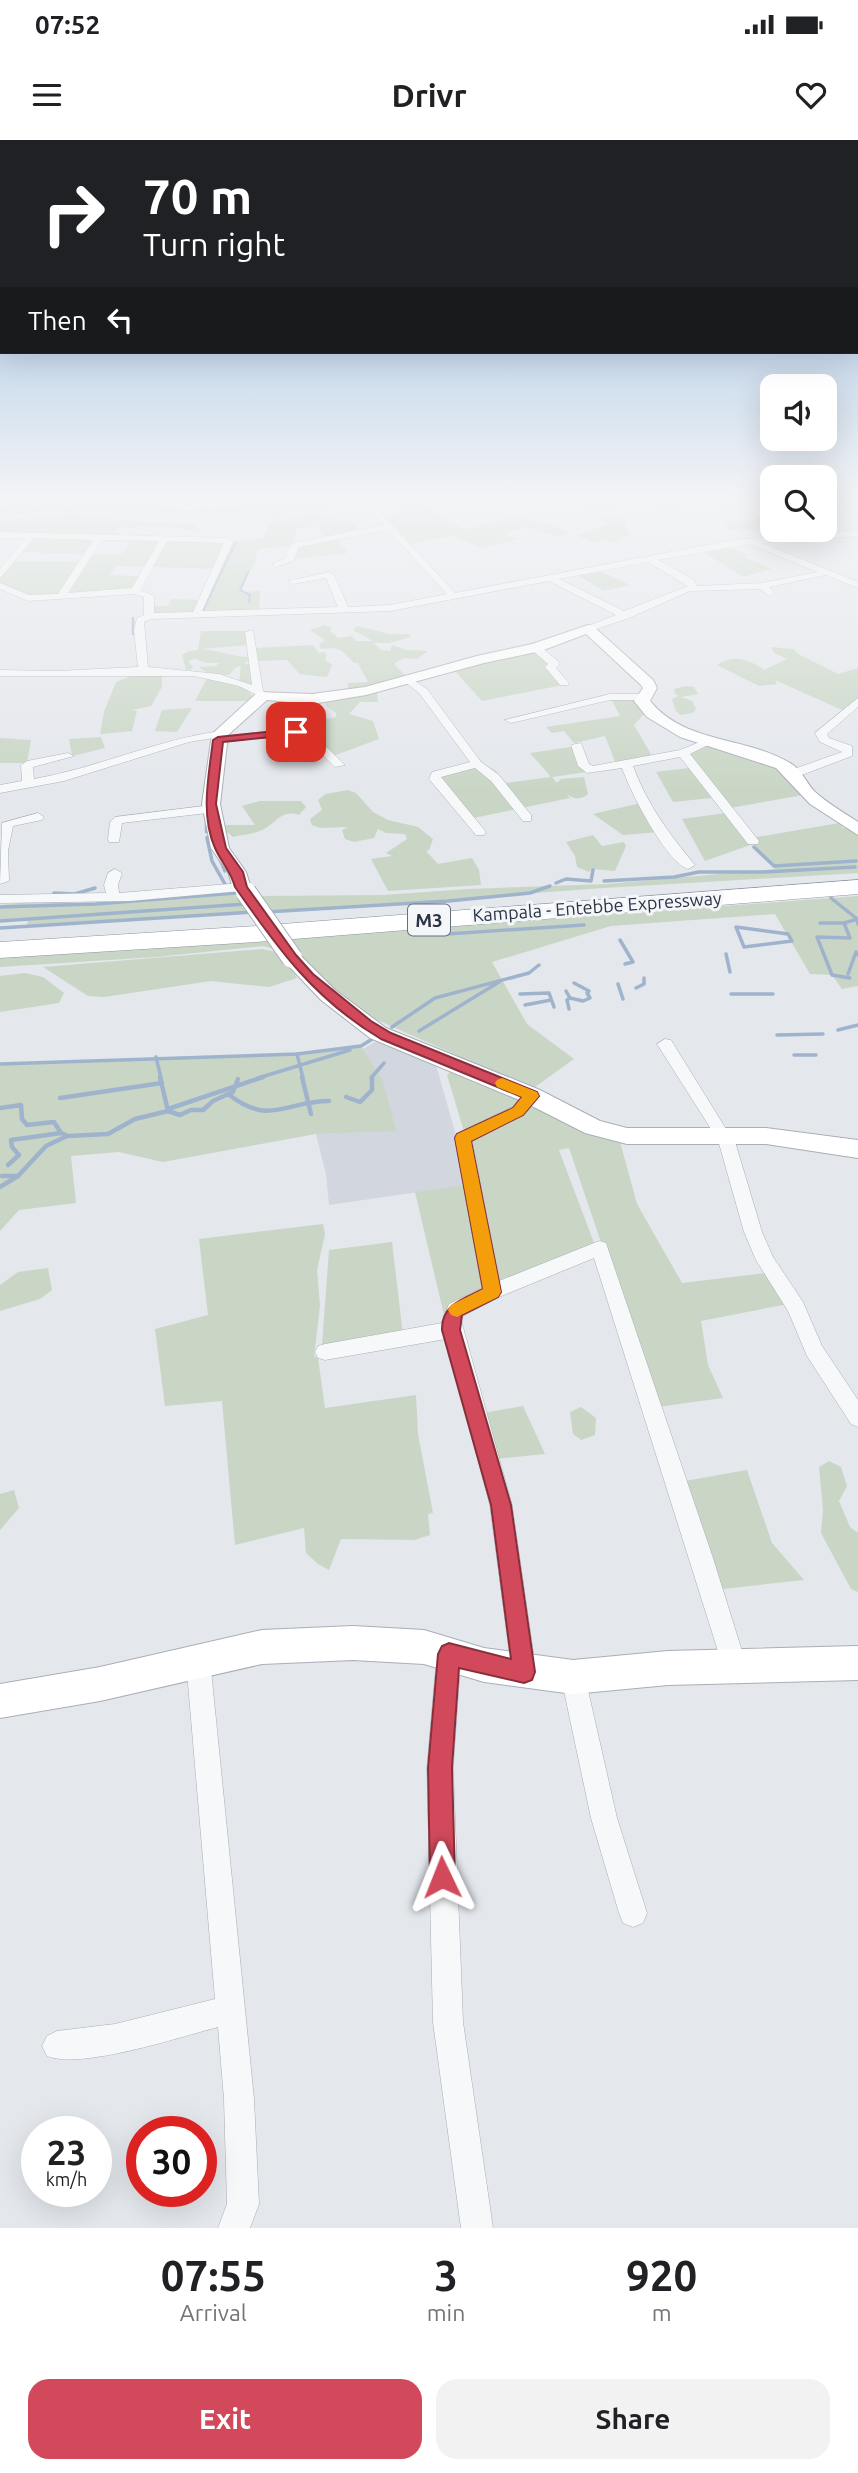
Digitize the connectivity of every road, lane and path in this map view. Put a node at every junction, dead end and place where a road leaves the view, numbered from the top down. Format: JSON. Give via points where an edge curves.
{"nodes":[{"id":1,"x":24,"y":596,"type":"edge"},
{"id":2,"x":68,"y":596,"type":"edge"},
{"id":3,"x":149,"y":596,"type":"edge"},
{"id":4,"x":204,"y":596,"type":"edge"},
{"id":5,"x":339,"y":596,"type":"edge"},
{"id":6,"x":457,"y":596,"type":"edge"},
{"id":7,"x":587,"y":596,"type":"edge"},
{"id":8,"x":674,"y":596,"type":"edge"},
{"id":9,"x":61,"y":597,"type":"joint"},
{"id":10,"x":454,"y":597,"type":"joint"},
{"id":11,"x":345,"y":611,"type":"junction"},
{"id":12,"x":196,"y":615,"type":"junction"},
{"id":13,"x":149,"y":616,"type":"junction"},
{"id":14,"x":626,"y":616,"type":"junction"},
{"id":15,"x":588,"y":629,"type":"junction"},
{"id":16,"x":250,"y":632,"type":"dead end"},
{"id":17,"x":536,"y":648,"type":"junction"},
{"id":18,"x":143,"y":670,"type":"junction"},
{"id":19,"x":0,"y":673,"type":"edge"},
{"id":20,"x":409,"y":680,"type":"junction"},
{"id":21,"x":564,"y":683,"type":"dead end"},
{"id":22,"x":260,"y":693,"type":"junction"},
{"id":23,"x":642,"y":697,"type":"junction"},
{"id":24,"x":858,"y":701,"type":"edge"},
{"id":25,"x":511,"y":720,"type":"dead end"},
{"id":26,"x":219,"y":737,"type":"junction"},
{"id":27,"x":706,"y":743,"type":"junction"},
{"id":28,"x":577,"y":746,"type":"dead end"},
{"id":29,"x":683,"y":753,"type":"junction"},
{"id":30,"x":68,"y":756,"type":"dead end"},
{"id":31,"x":626,"y":763,"type":"junction"},
{"id":32,"x":477,"y":764,"type":"junction"},
{"id":33,"x":338,"y":765,"type":"dead end"},
{"id":34,"x":795,"y":773,"type":"junction"},
{"id":35,"x":28,"y":785,"type":"junction"},
{"id":36,"x":0,"y":789,"type":"edge"},
{"id":37,"x":212,"y":808,"type":"junction"},
{"id":38,"x":38,"y":817,"type":"dead end"},
{"id":39,"x":527,"y":818,"type":"dead end"},
{"id":40,"x":855,"y":826,"type":"edge"},
{"id":41,"x":480,"y":832,"type":"dead end"},
{"id":42,"x":114,"y":839,"type":"dead end"},
{"id":43,"x":753,"y":841,"type":"dead end"},
{"id":44,"x":688,"y":865,"type":"dead end"},
{"id":45,"x":115,"y":873,"type":"dead end"},
{"id":46,"x":858,"y":879,"type":"edge"},
{"id":47,"x":1,"y":881,"type":"edge"},
{"id":48,"x":858,"y":887,"type":"edge"},
{"id":49,"x":243,"y":889,"type":"junction"},
{"id":50,"x":113,"y":897,"type":"junction"},
{"id":51,"x":1,"y":899,"type":"edge"},
{"id":52,"x":0,"y":936,"type":"edge"},
{"id":53,"x":0,"y":950,"type":"edge"},
{"id":54,"x":665,"y":1044,"type":"dead end"},
{"id":55,"x":532,"y":1096,"type":"junction"},
{"id":56,"x":723,"y":1135,"type":"junction"},
{"id":57,"x":858,"y":1149,"type":"edge"},
{"id":58,"x":492,"y":1292,"type":"junction"},
{"id":59,"x":451,"y":1330,"type":"junction"},
{"id":60,"x":325,"y":1352,"type":"dead end"},
{"id":61,"x":858,"y":1418,"type":"edge"},
{"id":62,"x":449,"y":1654,"type":"junction"},
{"id":63,"x":198,"y":1660,"type":"junction"},
{"id":64,"x":735,"y":1667,"type":"junction"},
{"id":65,"x":857,"y":1670,"type":"edge"},
{"id":66,"x":524,"y":1672,"type":"junction"},
{"id":67,"x":573,"y":1676,"type":"junction"},
{"id":68,"x":0,"y":1702,"type":"edge"},
{"id":69,"x":633,"y":1913,"type":"dead end"},
{"id":70,"x":231,"y":2008,"type":"junction"},
{"id":71,"x":57,"y":2046,"type":"dead end"},
{"id":72,"x":234,"y":2228,"type":"edge"},
{"id":73,"x":477,"y":2228,"type":"edge"}],
"edges":[{"from":1,"to":9,"type":"street"},
{"from":2,"to":9,"type":"street"},
{"from":3,"to":13,"type":"street"},
{"from":4,"to":12,"type":"street"},
{"from":5,"to":11,"type":"street"},
{"from":6,"to":10,"type":"street"},
{"from":7,"to":14,"type":"street"},
{"from":8,"to":14,"type":"street"},
{"from":10,"to":11,"type":"street"},
{"from":11,"to":12,"type":"street"},
{"from":12,"to":13,"type":"street"},
{"from":13,"to":18,"type":"street","via":[[137,626]]},
{"from":14,"to":15,"type":"street"},
{"from":15,"to":17,"type":"street"},
{"from":15,"to":23,"type":"street","via":[[648,683],[650,688]]},
{"from":16,"to":22,"type":"street"},
{"from":17,"to":20,"type":"street"},
{"from":17,"to":21,"type":"street","via":[[555,664],[550,667]]},
{"from":18,"to":19,"type":"street"},
{"from":18,"to":22,"type":"street","via":[[212,677]]},
{"from":20,"to":22,"type":"street","via":[[318,699]]},
{"from":20,"to":32,"type":"street","via":[[423,691]]},
{"from":22,"to":26,"type":"street"},
{"from":23,"to":25,"type":"street","via":[[610,696]]},
{"from":23,"to":27,"type":"street","via":[[650,712]]},
{"from":24,"to":34,"type":"street","via":[[821,733],[824,740],[848,747],[848,754]]},
{"from":26,"to":33,"type":"street","via":[[307,734]]},
{"from":26,"to":35,"type":"street","via":[[187,740]]},
{"from":26,"to":37,"type":"street"},
{"from":27,"to":29,"type":"street"},
{"from":27,"to":34,"type":"street","via":[[754,753]]},
{"from":28,"to":31,"type":"street","via":[[587,769]]},
{"from":29,"to":31,"type":"street"},
{"from":29,"to":43,"type":"street"},
{"from":30,"to":35,"type":"street","via":[[27,765]]},
{"from":31,"to":44,"type":"street","via":[[640,800]]},
{"from":32,"to":39,"type":"street","via":[[495,778]]},
{"from":32,"to":41,"type":"street","via":[[435,779]]},
{"from":34,"to":40,"type":"street","via":[[810,796]]},
{"from":35,"to":36,"type":"street"},
{"from":37,"to":42,"type":"street","via":[[119,820]]},
{"from":37,"to":49,"type":"street","via":[[220,848]]},
{"from":38,"to":47,"type":"street","via":[[8,823],[5,828]]},
{"from":45,"to":50,"type":"street"},
{"from":46,"to":52,"type":"highway","number":"M3"},
{"from":47,"to":51,"type":"street"},
{"from":48,"to":53,"type":"highway","name":"Kampala - Entebbe Expressway","number":"M3"},
{"from":49,"to":50,"type":"street"},
{"from":49,"to":55,"type":"street","bridge":true,"via":[[292,958],[328,995],[379,1032]]},
{"from":50,"to":51,"type":"street"},
{"from":54,"to":56,"type":"street"},
{"from":55,"to":56,"type":"street","via":[[618,1135]]},
{"from":55,"to":58,"type":"street","via":[[518,1111],[463,1138]]},
{"from":56,"to":57,"type":"street","via":[[785,1137]]},
{"from":56,"to":61,"type":"street","via":[[765,1260]]},
{"from":58,"to":59,"type":"street","via":[[456,1310]]},
{"from":58,"to":64,"type":"street","via":[[600,1248]]},
{"from":59,"to":60,"type":"street"},
{"from":59,"to":66,"type":"street","via":[[501,1505]]},
{"from":62,"to":63,"type":"street","via":[[424,1647],[353,1643],[262,1647]]},
{"from":62,"to":66,"type":"street"},
{"from":62,"to":73,"type":"street","via":[[440,1768],[448,2022]]},
{"from":63,"to":68,"type":"street","via":[[89,1687]]},
{"from":63,"to":70,"type":"street"},
{"from":64,"to":65,"type":"street"},
{"from":64,"to":67,"type":"street"},
{"from":66,"to":67,"type":"street"},
{"from":67,"to":69,"type":"street","via":[[604,1818]]},
{"from":70,"to":71,"type":"street","via":[[115,2039]]},
{"from":70,"to":72,"type":"street","via":[[243,2204]]}]}
